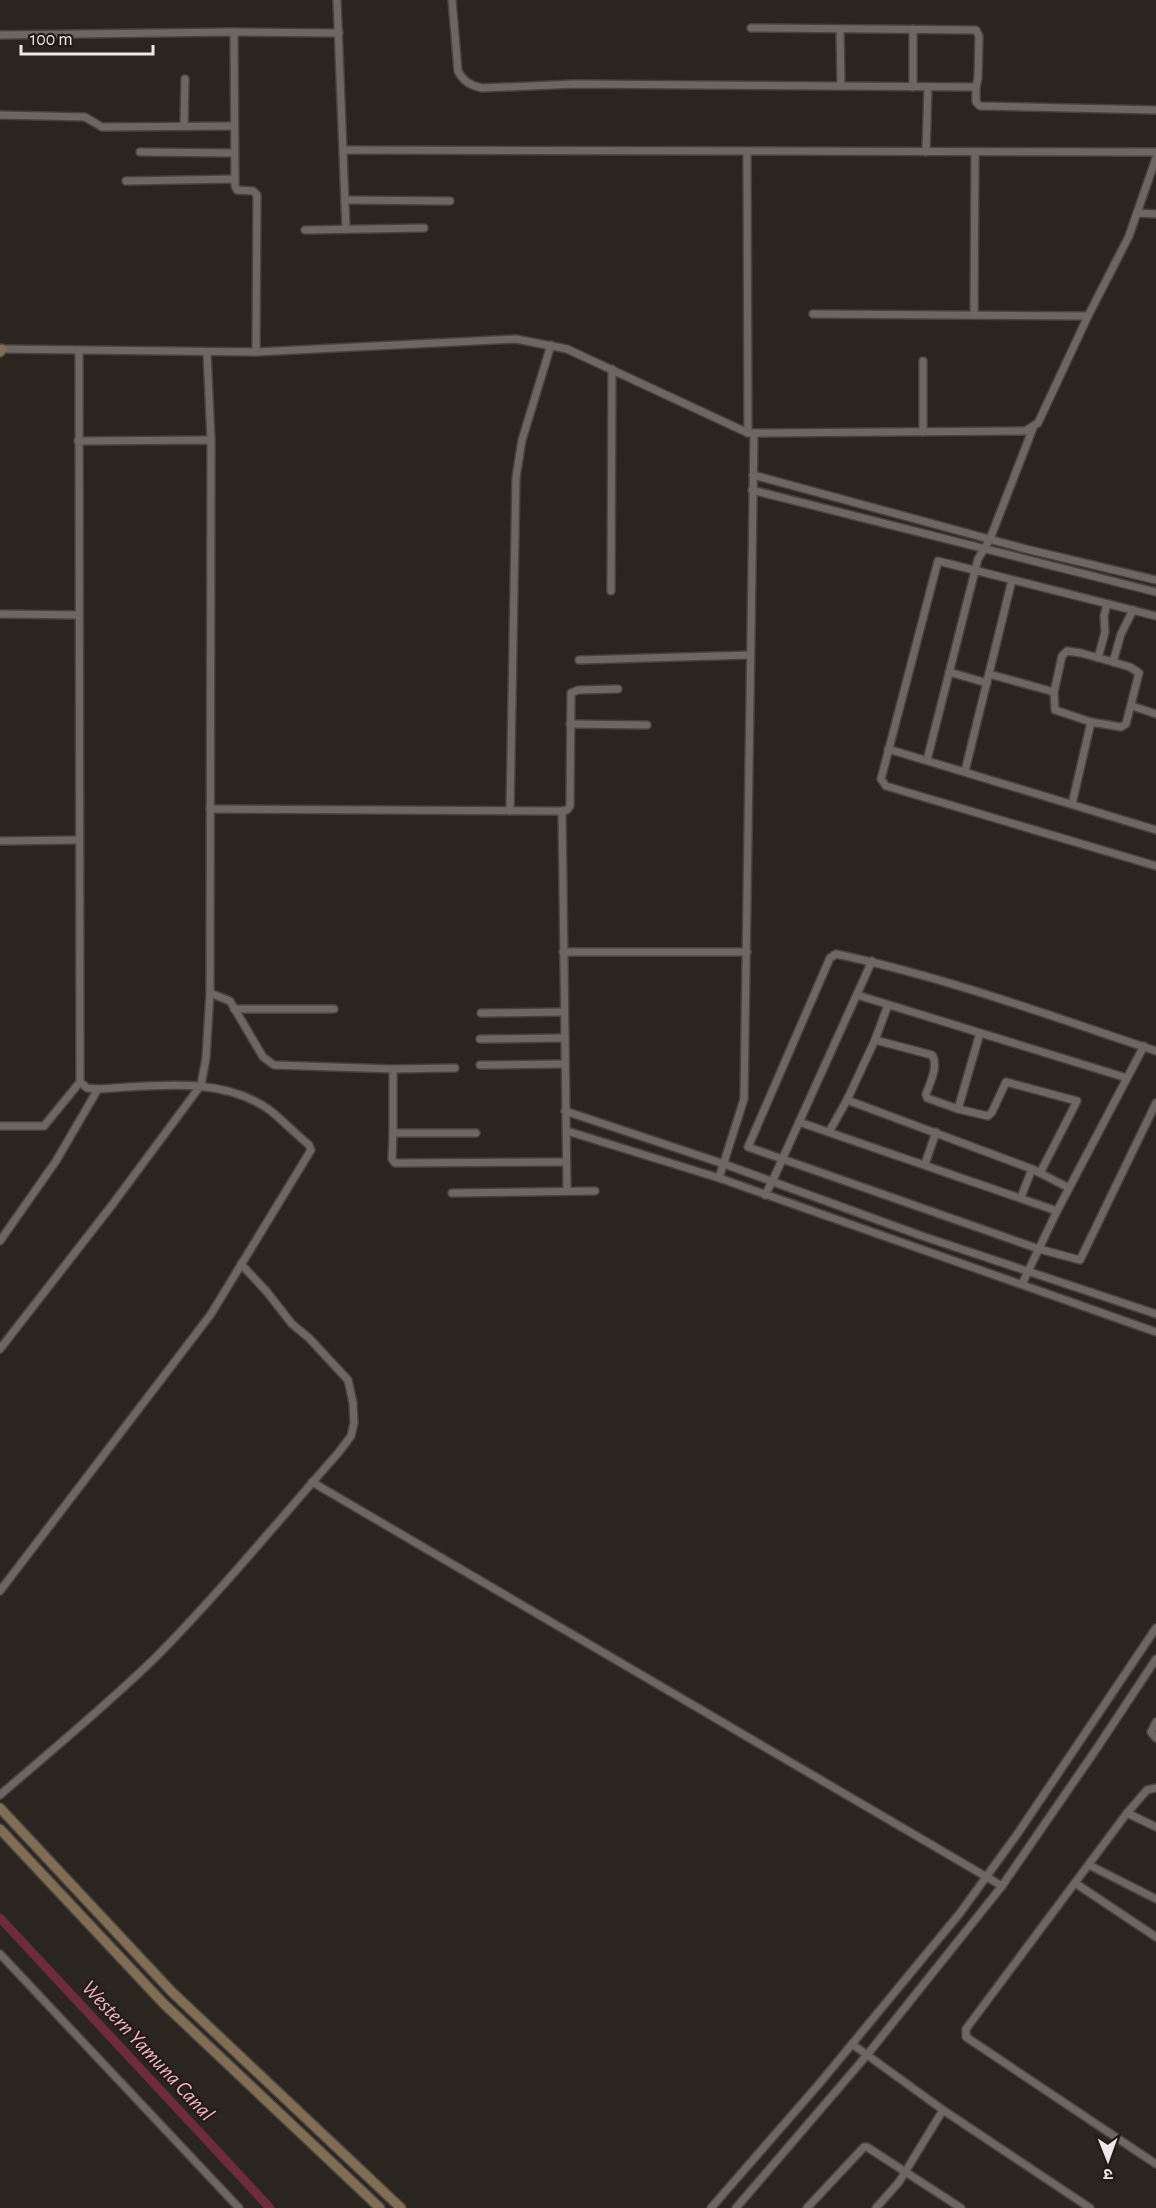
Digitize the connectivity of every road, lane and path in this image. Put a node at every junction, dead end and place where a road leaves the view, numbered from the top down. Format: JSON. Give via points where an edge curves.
{"nodes":[{"id":1,"x":337,"y":0,"type":"edge"},
{"id":2,"x":452,"y":0,"type":"edge"},
{"id":3,"x":751,"y":28,"type":"dead end"},
{"id":4,"x":840,"y":29,"type":"junction"},
{"id":5,"x":913,"y":29,"type":"junction"},
{"id":6,"x":234,"y":32,"type":"junction"},
{"id":7,"x":339,"y":33,"type":"junction"},
{"id":8,"x":0,"y":35,"type":"edge"},
{"id":9,"x":185,"y":79,"type":"dead end"},
{"id":10,"x":841,"y":86,"type":"junction"},
{"id":11,"x":913,"y":87,"type":"junction"},
{"id":12,"x":928,"y":87,"type":"junction"},
{"id":13,"x":976,"y":87,"type":"junction"},
{"id":14,"x":1156,"y":110,"type":"edge"},
{"id":15,"x":0,"y":115,"type":"edge"},
{"id":16,"x":184,"y":126,"type":"junction"},
{"id":17,"x":234,"y":126,"type":"junction"},
{"id":18,"x":344,"y":150,"type":"junction"},
{"id":19,"x":747,"y":151,"type":"junction"},
{"id":20,"x":140,"y":152,"type":"dead end"},
{"id":21,"x":926,"y":152,"type":"junction"},
{"id":22,"x":975,"y":152,"type":"junction"},
{"id":23,"x":1156,"y":152,"type":"edge"},
{"id":24,"x":234,"y":153,"type":"junction"},
{"id":25,"x":1156,"y":158,"type":"edge"},
{"id":26,"x":235,"y":179,"type":"junction"},
{"id":27,"x":126,"y":181,"type":"dead end"},
{"id":28,"x":345,"y":200,"type":"junction"},
{"id":29,"x":450,"y":201,"type":"dead end"},
{"id":30,"x":1137,"y":213,"type":"junction"},
{"id":31,"x":1156,"y":214,"type":"edge"},
{"id":32,"x":424,"y":228,"type":"dead end"},
{"id":33,"x":346,"y":229,"type":"junction"},
{"id":34,"x":305,"y":230,"type":"dead end"},
{"id":35,"x":813,"y":314,"type":"dead end"},
{"id":36,"x":974,"y":315,"type":"junction"},
{"id":37,"x":1088,"y":316,"type":"junction"},
{"id":38,"x":551,"y":345,"type":"junction"},
{"id":39,"x":1,"y":350,"type":"edge"},
{"id":40,"x":79,"y":350,"type":"junction"},
{"id":41,"x":207,"y":352,"type":"junction"},
{"id":42,"x":256,"y":352,"type":"junction"},
{"id":43,"x":923,"y":361,"type":"dead end"},
{"id":44,"x":612,"y":369,"type":"junction"},
{"id":45,"x":1033,"y":428,"type":"junction"},
{"id":46,"x":923,"y":432,"type":"junction"},
{"id":47,"x":751,"y":433,"type":"junction"},
{"id":48,"x":211,"y":440,"type":"junction"},
{"id":49,"x":78,"y":441,"type":"junction"},
{"id":50,"x":753,"y":475,"type":"junction"},
{"id":51,"x":752,"y":490,"type":"junction"},
{"id":52,"x":990,"y":539,"type":"junction"},
{"id":53,"x":986,"y":548,"type":"junction"},
{"id":54,"x":975,"y":571,"type":"junction"},
{"id":55,"x":1012,"y":580,"type":"junction"},
{"id":56,"x":1156,"y":580,"type":"edge"},
{"id":57,"x":611,"y":591,"type":"dead end"},
{"id":58,"x":1156,"y":592,"type":"edge"},
{"id":59,"x":1107,"y":604,"type":"junction"},
{"id":60,"x":1132,"y":610,"type":"junction"},
{"id":61,"x":0,"y":614,"type":"edge"},
{"id":62,"x":78,"y":615,"type":"junction"},
{"id":63,"x":1156,"y":616,"type":"edge"},
{"id":64,"x":750,"y":655,"type":"junction"},
{"id":65,"x":1098,"y":658,"type":"junction"},
{"id":66,"x":579,"y":660,"type":"dead end"},
{"id":67,"x":1113,"y":662,"type":"junction"},
{"id":68,"x":949,"y":672,"type":"junction"},
{"id":69,"x":989,"y":674,"type":"junction"},
{"id":70,"x":987,"y":683,"type":"junction"},
{"id":71,"x":618,"y":689,"type":"dead end"},
{"id":72,"x":1054,"y":692,"type":"junction"},
{"id":73,"x":1131,"y":706,"type":"junction"},
{"id":74,"x":1156,"y":714,"type":"edge"},
{"id":75,"x":1091,"y":722,"type":"junction"},
{"id":76,"x":570,"y":724,"type":"junction"},
{"id":77,"x":647,"y":725,"type":"dead end"},
{"id":78,"x":888,"y":749,"type":"junction"},
{"id":79,"x":927,"y":760,"type":"junction"},
{"id":80,"x":965,"y":771,"type":"junction"},
{"id":81,"x":1072,"y":804,"type":"junction"},
{"id":82,"x":210,"y":809,"type":"junction"},
{"id":83,"x":510,"y":811,"type":"junction"},
{"id":84,"x":562,"y":811,"type":"junction"},
{"id":85,"x":1156,"y":830,"type":"edge"},
{"id":86,"x":78,"y":840,"type":"junction"},
{"id":87,"x":0,"y":841,"type":"edge"},
{"id":88,"x":1156,"y":866,"type":"edge"},
{"id":89,"x":563,"y":952,"type":"junction"},
{"id":90,"x":747,"y":952,"type":"junction"},
{"id":91,"x":872,"y":961,"type":"junction"},
{"id":92,"x":213,"y":994,"type":"junction"},
{"id":93,"x":857,"y":995,"type":"junction"},
{"id":94,"x":888,"y":1005,"type":"junction"},
{"id":95,"x":234,"y":1009,"type":"junction"},
{"id":96,"x":334,"y":1009,"type":"dead end"},
{"id":97,"x":564,"y":1012,"type":"junction"},
{"id":98,"x":481,"y":1013,"type":"dead end"},
{"id":99,"x":980,"y":1033,"type":"junction"},
{"id":100,"x":564,"y":1038,"type":"junction"},
{"id":101,"x":480,"y":1040,"type":"dead end"},
{"id":102,"x":875,"y":1040,"type":"junction"},
{"id":103,"x":1144,"y":1046,"type":"junction"},
{"id":104,"x":1156,"y":1051,"type":"edge"},
{"id":105,"x":564,"y":1064,"type":"junction"},
{"id":106,"x":480,"y":1065,"type":"dead end"},
{"id":107,"x":393,"y":1068,"type":"junction"},
{"id":108,"x":455,"y":1068,"type":"dead end"},
{"id":109,"x":1127,"y":1078,"type":"junction"},
{"id":110,"x":80,"y":1082,"type":"junction"},
{"id":111,"x":201,"y":1085,"type":"junction"},
{"id":112,"x":98,"y":1089,"type":"junction"},
{"id":113,"x":847,"y":1100,"type":"junction"},
{"id":114,"x":1156,"y":1102,"type":"edge"},
{"id":115,"x":958,"y":1109,"type":"junction"},
{"id":116,"x":565,"y":1111,"type":"junction"},
{"id":117,"x":800,"y":1122,"type":"junction"},
{"id":118,"x":0,"y":1126,"type":"edge"},
{"id":119,"x":567,"y":1131,"type":"junction"},
{"id":120,"x":476,"y":1132,"type":"dead end"},
{"id":121,"x":829,"y":1132,"type":"junction"},
{"id":122,"x":936,"y":1132,"type":"junction"},
{"id":123,"x":393,"y":1133,"type":"junction"},
{"id":124,"x":782,"y":1160,"type":"junction"},
{"id":125,"x":566,"y":1162,"type":"junction"},
{"id":126,"x":724,"y":1164,"type":"junction"},
{"id":127,"x":925,"y":1164,"type":"junction"},
{"id":128,"x":1036,"y":1171,"type":"junction"},
{"id":129,"x":718,"y":1178,"type":"junction"},
{"id":130,"x":772,"y":1182,"type":"junction"},
{"id":131,"x":1069,"y":1188,"type":"junction"},
{"id":132,"x":567,"y":1191,"type":"junction"},
{"id":133,"x":595,"y":1191,"type":"dead end"},
{"id":134,"x":452,"y":1193,"type":"dead end"},
{"id":135,"x":765,"y":1195,"type":"junction"},
{"id":136,"x":1022,"y":1197,"type":"junction"},
{"id":137,"x":1057,"y":1211,"type":"junction"},
{"id":138,"x":0,"y":1241,"type":"edge"},
{"id":139,"x":1039,"y":1249,"type":"junction"},
{"id":140,"x":241,"y":1264,"type":"junction"},
{"id":141,"x":1029,"y":1271,"type":"junction"},
{"id":142,"x":1022,"y":1284,"type":"junction"},
{"id":143,"x":1156,"y":1314,"type":"edge"},
{"id":144,"x":1156,"y":1332,"type":"edge"},
{"id":145,"x":0,"y":1349,"type":"edge"},
{"id":146,"x":312,"y":1482,"type":"junction"},
{"id":147,"x":0,"y":1591,"type":"edge"},
{"id":148,"x":1156,"y":1628,"type":"edge"},
{"id":149,"x":1153,"y":1642,"type":"edge"},
{"id":150,"x":1156,"y":1659,"type":"edge"},
{"id":151,"x":1156,"y":1722,"type":"edge"},
{"id":152,"x":1156,"y":1738,"type":"edge"},
{"id":153,"x":1156,"y":1788,"type":"edge"},
{"id":154,"x":0,"y":1795,"type":"edge"},
{"id":155,"x":0,"y":1808,"type":"edge"},
{"id":156,"x":1127,"y":1813,"type":"junction"},
{"id":157,"x":1156,"y":1827,"type":"edge"},
{"id":158,"x":0,"y":1829,"type":"edge"},
{"id":159,"x":1089,"y":1865,"type":"junction"},
{"id":160,"x":986,"y":1876,"type":"junction"},
{"id":161,"x":1075,"y":1883,"type":"junction"},
{"id":162,"x":1002,"y":1886,"type":"junction"},
{"id":163,"x":1156,"y":1899,"type":"edge"},
{"id":164,"x":1156,"y":1937,"type":"edge"},
{"id":165,"x":0,"y":1954,"type":"edge"},
{"id":166,"x":852,"y":2044,"type":"junction"},
{"id":167,"x":867,"y":2055,"type":"junction"},
{"id":168,"x":944,"y":2110,"type":"junction"},
{"id":169,"x":1156,"y":2164,"type":"edge"},
{"id":170,"x":905,"y":2170,"type":"junction"},
{"id":171,"x":239,"y":2208,"type":"edge"},
{"id":172,"x":380,"y":2208,"type":"edge"},
{"id":173,"x":401,"y":2208,"type":"edge"},
{"id":174,"x":711,"y":2208,"type":"edge"},
{"id":175,"x":735,"y":2208,"type":"edge"},
{"id":176,"x":807,"y":2208,"type":"edge"},
{"id":177,"x":876,"y":2208,"type":"edge"},
{"id":178,"x":961,"y":2208,"type":"edge"},
{"id":179,"x":1090,"y":2208,"type":"edge"}],
"edges":[{"from":1,"to":7,"type":"street"},
{"from":2,"to":10,"type":"street","via":[[458,71],[462,80],[482,88],[576,84]]},
{"from":3,"to":4,"type":"street"},
{"from":4,"to":5,"type":"street"},
{"from":4,"to":10,"type":"street"},
{"from":5,"to":11,"type":"street"},
{"from":5,"to":13,"type":"street","via":[[978,33]]},
{"from":6,"to":7,"type":"street"},
{"from":6,"to":8,"type":"street"},
{"from":6,"to":17,"type":"street"},
{"from":7,"to":18,"type":"street"},
{"from":9,"to":16,"type":"street"},
{"from":10,"to":11,"type":"street"},
{"from":11,"to":12,"type":"street"},
{"from":12,"to":13,"type":"street"},
{"from":12,"to":21,"type":"street"},
{"from":13,"to":14,"type":"street","via":[[976,102],[980,106]]},
{"from":15,"to":16,"type":"street","via":[[85,117],[102,127]]},
{"from":16,"to":17,"type":"street"},
{"from":17,"to":24,"type":"street"},
{"from":18,"to":19,"type":"street"},
{"from":18,"to":28,"type":"street"},
{"from":19,"to":21,"type":"street"},
{"from":19,"to":47,"type":"street"},
{"from":20,"to":24,"type":"street"},
{"from":21,"to":22,"type":"street"},
{"from":22,"to":23,"type":"street"},
{"from":22,"to":36,"type":"street"},
{"from":24,"to":26,"type":"street"},
{"from":25,"to":30,"type":"street"},
{"from":26,"to":27,"type":"street"},
{"from":26,"to":42,"type":"street","via":[[237,190],[257,195]]},
{"from":28,"to":29,"type":"street"},
{"from":28,"to":33,"type":"street"},
{"from":30,"to":31,"type":"street"},
{"from":30,"to":37,"type":"street"},
{"from":32,"to":33,"type":"street"},
{"from":33,"to":34,"type":"street"},
{"from":35,"to":36,"type":"street"},
{"from":36,"to":37,"type":"street"},
{"from":37,"to":45,"type":"street"},
{"from":38,"to":42,"type":"street","via":[[516,339],[473,340]]},
{"from":38,"to":44,"type":"street"},
{"from":38,"to":83,"type":"street","via":[[522,440],[516,477]]},
{"from":39,"to":40,"type":"street"},
{"from":40,"to":41,"type":"street"},
{"from":40,"to":49,"type":"street"},
{"from":41,"to":42,"type":"street"},
{"from":41,"to":48,"type":"street"},
{"from":43,"to":46,"type":"street"},
{"from":44,"to":47,"type":"street"},
{"from":44,"to":57,"type":"street"},
{"from":45,"to":46,"type":"street"},
{"from":45,"to":52,"type":"street"},
{"from":46,"to":47,"type":"street"},
{"from":47,"to":50,"type":"street"},
{"from":48,"to":49,"type":"street"},
{"from":48,"to":82,"type":"street"},
{"from":49,"to":62,"type":"street"},
{"from":50,"to":51,"type":"street"},
{"from":50,"to":52,"type":"street"},
{"from":51,"to":53,"type":"street"},
{"from":51,"to":64,"type":"street"},
{"from":52,"to":53,"type":"street"},
{"from":52,"to":56,"type":"street"},
{"from":53,"to":54,"type":"street"},
{"from":53,"to":58,"type":"street"},
{"from":54,"to":55,"type":"street"},
{"from":54,"to":68,"type":"street"},
{"from":54,"to":78,"type":"street","via":[[938,561]]},
{"from":55,"to":59,"type":"street"},
{"from":55,"to":69,"type":"street"},
{"from":59,"to":60,"type":"street"},
{"from":59,"to":65,"type":"street"},
{"from":60,"to":63,"type":"street"},
{"from":60,"to":67,"type":"street"},
{"from":61,"to":62,"type":"street"},
{"from":62,"to":86,"type":"street"},
{"from":64,"to":66,"type":"street"},
{"from":64,"to":90,"type":"street"},
{"from":65,"to":67,"type":"street"},
{"from":65,"to":72,"type":"street","via":[[1064,653]]},
{"from":67,"to":73,"type":"street","via":[[1139,673]]},
{"from":68,"to":70,"type":"street"},
{"from":68,"to":79,"type":"street"},
{"from":69,"to":70,"type":"street"},
{"from":69,"to":72,"type":"street"},
{"from":70,"to":80,"type":"street"},
{"from":71,"to":76,"type":"street","via":[[573,691]]},
{"from":72,"to":75,"type":"street","via":[[1054,710]]},
{"from":73,"to":74,"type":"street"},
{"from":73,"to":75,"type":"street","via":[[1125,726]]},
{"from":75,"to":81,"type":"street"},
{"from":76,"to":77,"type":"street"},
{"from":76,"to":84,"type":"street","via":[[570,806]]},
{"from":78,"to":79,"type":"street"},
{"from":78,"to":88,"type":"street","via":[[881,779],[886,786]]},
{"from":79,"to":80,"type":"street"},
{"from":80,"to":81,"type":"street"},
{"from":81,"to":85,"type":"street"},
{"from":82,"to":83,"type":"street"},
{"from":82,"to":92,"type":"street"},
{"from":83,"to":84,"type":"street"},
{"from":84,"to":89,"type":"street"},
{"from":86,"to":87,"type":"street"},
{"from":86,"to":110,"type":"street"},
{"from":89,"to":90,"type":"street"},
{"from":89,"to":97,"type":"street"},
{"from":90,"to":126,"type":"street","via":[[744,1100]]},
{"from":91,"to":93,"type":"street"},
{"from":91,"to":103,"type":"street"},
{"from":91,"to":124,"type":"street","via":[[836,954],[830,958],[748,1144]]},
{"from":92,"to":95,"type":"street","via":[[230,1001]]},
{"from":92,"to":111,"type":"street"},
{"from":93,"to":94,"type":"street"},
{"from":93,"to":117,"type":"street"},
{"from":94,"to":99,"type":"street"},
{"from":94,"to":102,"type":"street"},
{"from":95,"to":96,"type":"street"},
{"from":95,"to":107,"type":"street","via":[[263,1057],[274,1065]]},
{"from":97,"to":98,"type":"street"},
{"from":97,"to":100,"type":"street"},
{"from":99,"to":109,"type":"street"},
{"from":99,"to":115,"type":"street"},
{"from":100,"to":101,"type":"street"},
{"from":100,"to":105,"type":"street"},
{"from":102,"to":113,"type":"street"},
{"from":102,"to":115,"type":"street","via":[[932,1055],[934,1068],[927,1098]]},
{"from":103,"to":104,"type":"street"},
{"from":103,"to":109,"type":"street"},
{"from":105,"to":106,"type":"street"},
{"from":105,"to":116,"type":"street"},
{"from":107,"to":108,"type":"street"},
{"from":107,"to":123,"type":"street"},
{"from":109,"to":131,"type":"street"},
{"from":110,"to":112,"type":"street","via":[[87,1088]]},
{"from":110,"to":118,"type":"street","via":[[44,1126]]},
{"from":111,"to":112,"type":"street"},
{"from":111,"to":140,"type":"street","via":[[269,1110],[310,1148]]},
{"from":111,"to":145,"type":"street"},
{"from":112,"to":138,"type":"street","via":[[56,1161]]},
{"from":113,"to":121,"type":"street"},
{"from":113,"to":122,"type":"street"},
{"from":114,"to":139,"type":"street","via":[[1083,1258],[1077,1260]]},
{"from":115,"to":128,"type":"street","via":[[988,1116],[1006,1082],[1077,1101]]},
{"from":116,"to":119,"type":"street"},
{"from":116,"to":126,"type":"street"},
{"from":117,"to":121,"type":"street"},
{"from":117,"to":124,"type":"street"},
{"from":119,"to":125,"type":"street"},
{"from":119,"to":129,"type":"street"},
{"from":120,"to":123,"type":"street"},
{"from":121,"to":127,"type":"street"},
{"from":122,"to":127,"type":"street"},
{"from":122,"to":128,"type":"street"},
{"from":123,"to":125,"type":"street","via":[[395,1163]]},
{"from":124,"to":130,"type":"street"},
{"from":124,"to":139,"type":"street"},
{"from":125,"to":132,"type":"street"},
{"from":126,"to":129,"type":"street"},
{"from":126,"to":130,"type":"street"},
{"from":127,"to":136,"type":"street"},
{"from":128,"to":131,"type":"street"},
{"from":128,"to":136,"type":"street"},
{"from":129,"to":135,"type":"street"},
{"from":130,"to":135,"type":"street"},
{"from":130,"to":141,"type":"street"},
{"from":131,"to":137,"type":"street"},
{"from":132,"to":133,"type":"street"},
{"from":132,"to":134,"type":"street"},
{"from":135,"to":142,"type":"street"},
{"from":136,"to":137,"type":"street"},
{"from":137,"to":139,"type":"street"},
{"from":139,"to":141,"type":"street"},
{"from":140,"to":146,"type":"street","via":[[350,1384],[354,1418],[351,1436]]},
{"from":140,"to":147,"type":"street","via":[[189,1345]]},
{"from":141,"to":142,"type":"street"},
{"from":141,"to":143,"type":"street"},
{"from":142,"to":144,"type":"street"},
{"from":146,"to":154,"type":"street","via":[[159,1653]]},
{"from":146,"to":160,"type":"street"},
{"from":148,"to":149,"type":"street"},
{"from":149,"to":160,"type":"street"},
{"from":150,"to":162,"type":"street"},
{"from":151,"to":152,"type":"street","via":[[1151,1732]]},
{"from":153,"to":156,"type":"street","via":[[1147,1790]]},
{"from":155,"to":173,"type":"street","via":[[172,1992]]},
{"from":156,"to":157,"type":"street"},
{"from":156,"to":159,"type":"street"},
{"from":158,"to":172,"type":"street","via":[[163,2003]]},
{"from":159,"to":161,"type":"street"},
{"from":159,"to":163,"type":"street"},
{"from":160,"to":162,"type":"street"},
{"from":160,"to":166,"type":"street"},
{"from":161,"to":164,"type":"street"},
{"from":161,"to":169,"type":"street","via":[[965,2035]]},
{"from":162,"to":167,"type":"street"},
{"from":165,"to":171,"type":"street"},
{"from":166,"to":167,"type":"street"},
{"from":166,"to":174,"type":"street"},
{"from":167,"to":168,"type":"street"},
{"from":167,"to":175,"type":"street"},
{"from":168,"to":170,"type":"street"},
{"from":168,"to":179,"type":"street"},
{"from":170,"to":176,"type":"street","via":[[866,2147]]},
{"from":170,"to":177,"type":"street"},
{"from":170,"to":178,"type":"street"}]}
